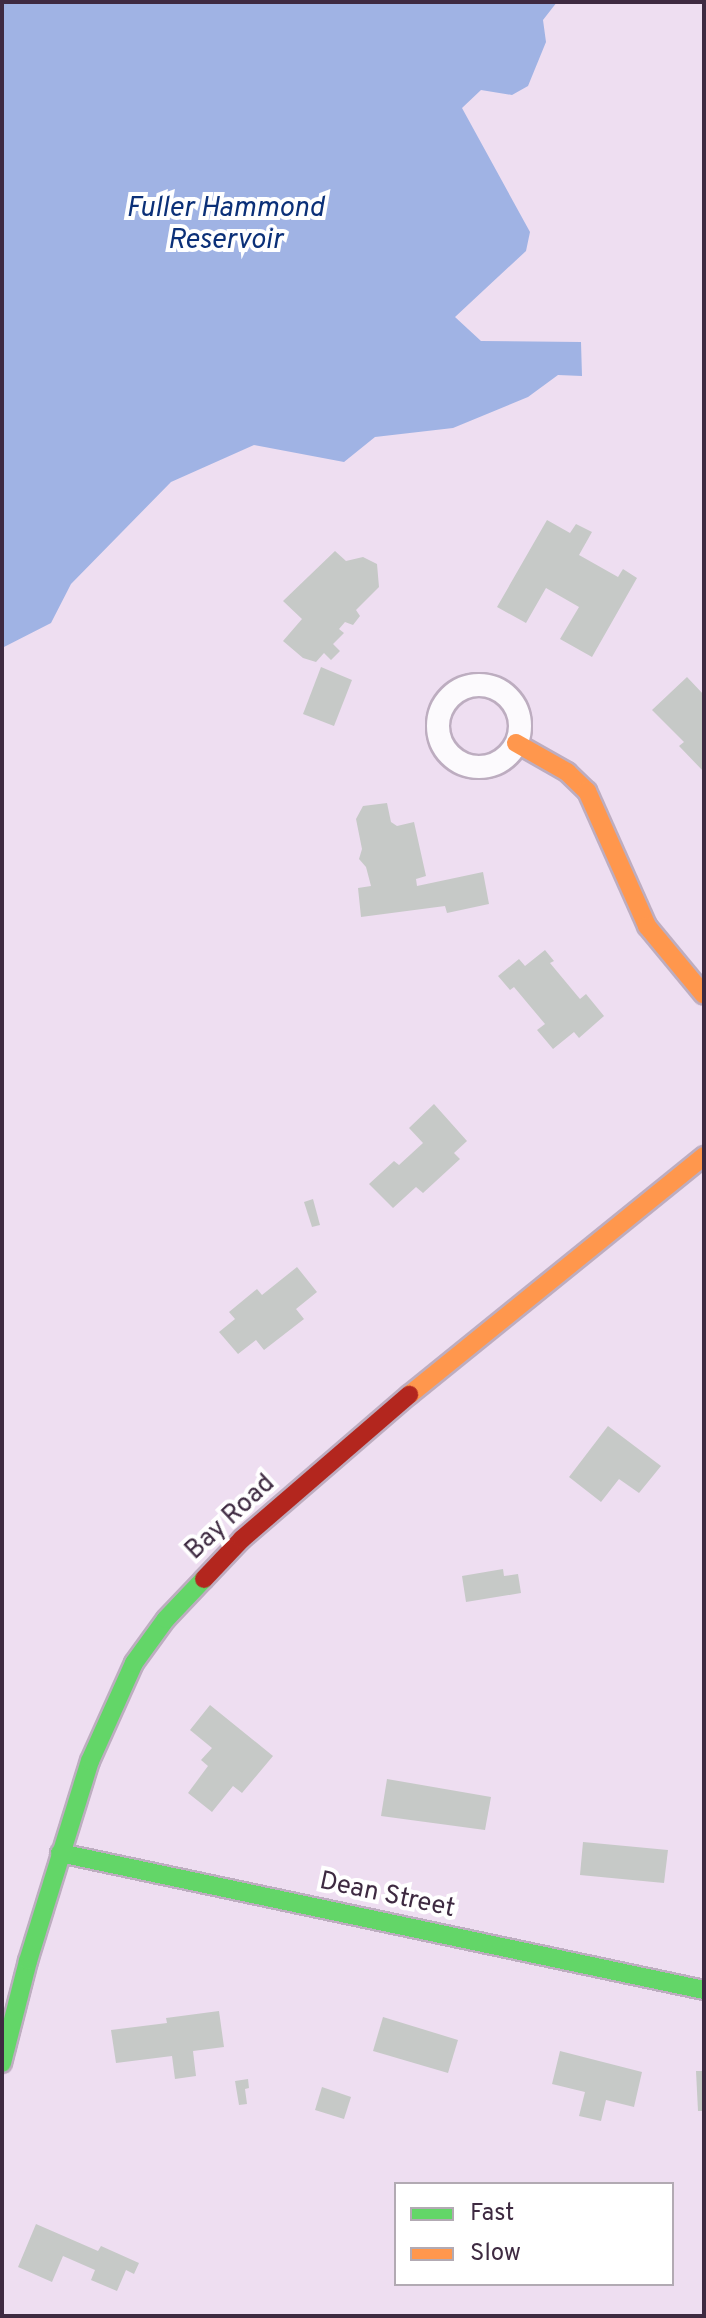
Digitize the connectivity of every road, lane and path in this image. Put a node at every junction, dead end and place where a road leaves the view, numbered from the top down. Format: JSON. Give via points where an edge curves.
{"nodes":[{"id":1,"x":516,"y":743,"type":"dead end"},
{"id":2,"x":704,"y":995,"type":"edge"},
{"id":3,"x":704,"y":1156,"type":"edge"},
{"id":4,"x":60,"y":1853,"type":"junction"},
{"id":5,"x":704,"y":1990,"type":"edge"},
{"id":6,"x":2,"y":2063,"type":"edge"}],
"edges":[{"from":1,"to":2,"type":"main road","via":[[567,772],[587,791],[647,926]]},
{"from":3,"to":4,"type":"main road","name":"Bay Road","via":[[418,1388],[204,1577],[134,1663],[90,1761]]},
{"from":4,"to":5,"type":"main road","name":"Dean Street"},
{"from":4,"to":6,"type":"main road","name":"Bay Road"}]}
